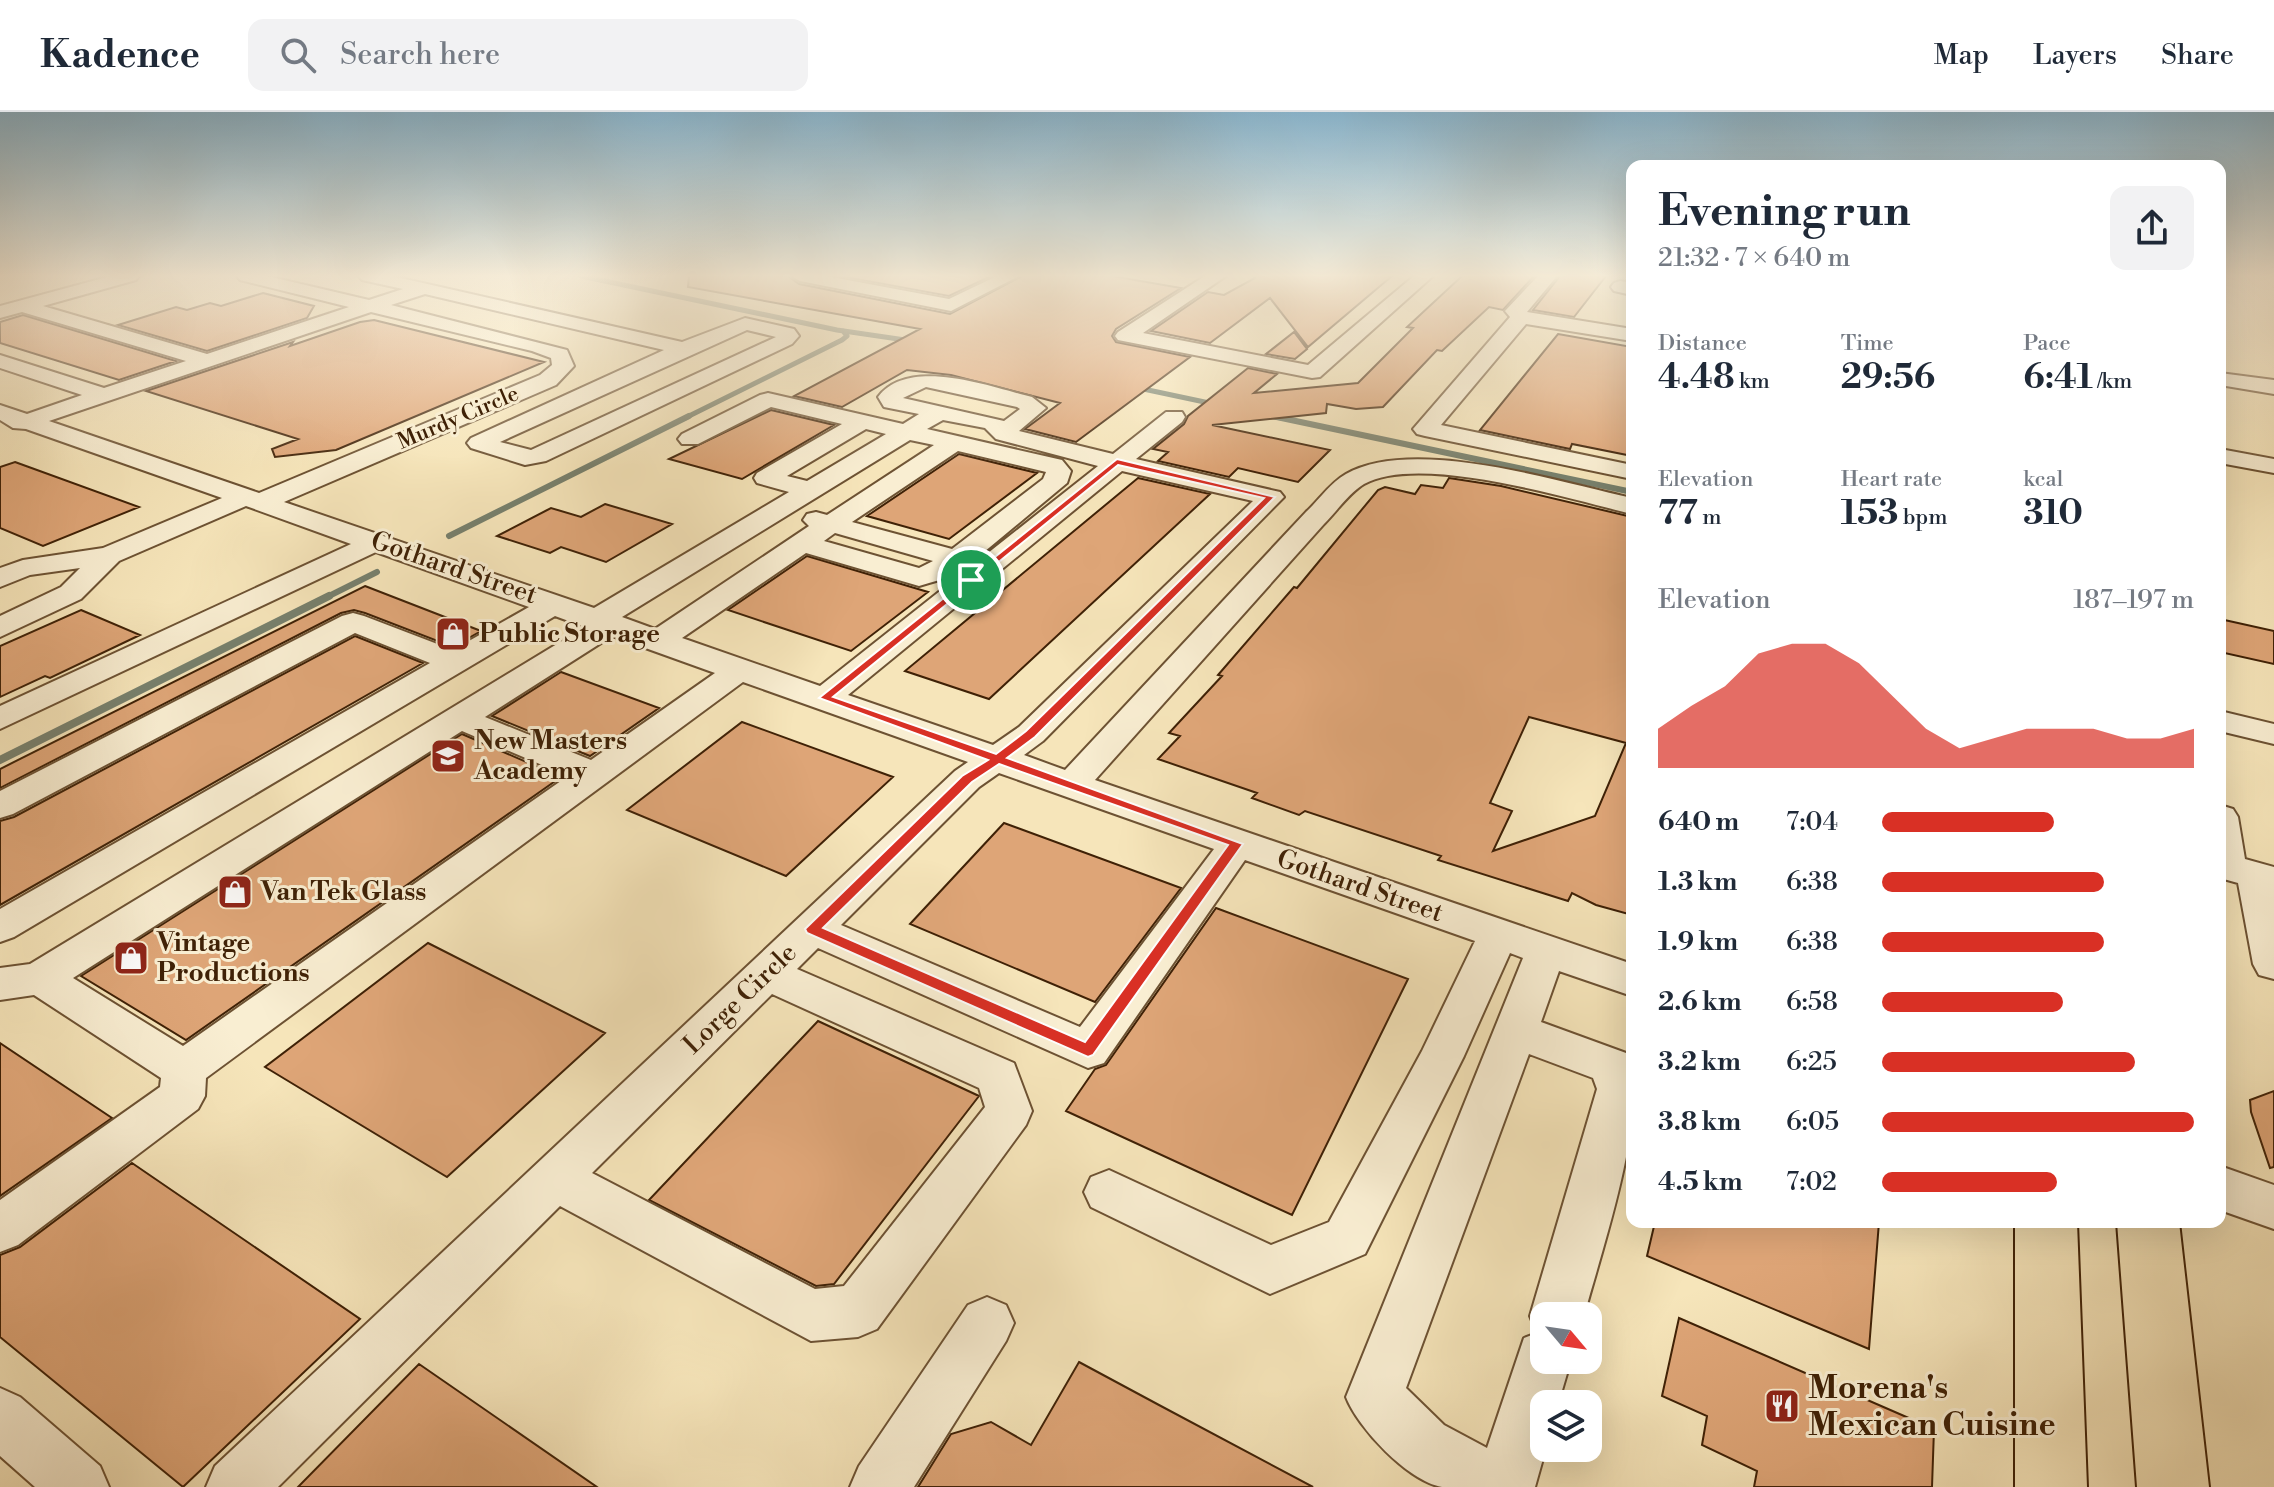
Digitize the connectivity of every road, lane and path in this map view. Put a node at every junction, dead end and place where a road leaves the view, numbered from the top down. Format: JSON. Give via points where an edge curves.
{"nodes":[{"id":1,"x":138,"y":340,"type":"edge"},
{"id":2,"x":266,"y":340,"type":"edge"},
{"id":3,"x":511,"y":340,"type":"edge"},
{"id":4,"x":646,"y":340,"type":"edge"},
{"id":5,"x":706,"y":340,"type":"edge"},
{"id":6,"x":780,"y":340,"type":"edge"},
{"id":7,"x":1147,"y":340,"type":"edge"},
{"id":8,"x":1349,"y":340,"type":"edge"},
{"id":9,"x":1501,"y":340,"type":"edge"},
{"id":10,"x":684,"y":349,"type":"junction"},
{"id":11,"x":206,"y":360,"type":"junction"},
{"id":12,"x":0,"y":361,"type":"edge"},
{"id":13,"x":2226,"y":380,"type":"edge"},
{"id":14,"x":2274,"y":387,"type":"edge"},
{"id":15,"x":104,"y":395,"type":"junction"},
{"id":16,"x":939,"y":412,"type":"junction"},
{"id":17,"x":1174,"y":417,"type":"dead end"},
{"id":18,"x":862,"y":422,"type":"junction"},
{"id":19,"x":17,"y":427,"type":"edge"},
{"id":20,"x":906,"y":432,"type":"junction"},
{"id":21,"x":1003,"y":432,"type":"junction"},
{"id":22,"x":690,"y":439,"type":"dead end"},
{"id":23,"x":954,"y":443,"type":"junction"},
{"id":24,"x":2226,"y":457,"type":"edge"},
{"id":25,"x":1117,"y":462,"type":"junction"},
{"id":26,"x":2274,"y":466,"type":"edge"},
{"id":27,"x":1626,"y":471,"type":"edge"},
{"id":28,"x":810,"y":490,"type":"junction"},
{"id":29,"x":253,"y":499,"type":"junction"},
{"id":30,"x":1626,"y":505,"type":"edge"},
{"id":31,"x":778,"y":509,"type":"junction"},
{"id":32,"x":832,"y":524,"type":"junction"},
{"id":33,"x":376,"y":542,"type":"junction"},
{"id":34,"x":802,"y":543,"type":"junction"},
{"id":35,"x":109,"y":555,"type":"junction"},
{"id":36,"x":953,"y":558,"type":"junction"},
{"id":37,"x":0,"y":578,"type":"edge"},
{"id":38,"x":556,"y":603,"type":"junction"},
{"id":39,"x":605,"y":620,"type":"junction"},
{"id":40,"x":0,"y":628,"type":"edge"},
{"id":41,"x":659,"y":640,"type":"junction"},
{"id":42,"x":456,"y":662,"type":"junction"},
{"id":43,"x":741,"y":669,"type":"junction"},
{"id":44,"x":825,"y":698,"type":"junction"},
{"id":45,"x":459,"y":718,"type":"junction"},
{"id":46,"x":0,"y":719,"type":"edge"},
{"id":47,"x":2226,"y":724,"type":"edge"},
{"id":48,"x":2266,"y":741,"type":"edge"},
{"id":49,"x":998,"y":759,"type":"junction"},
{"id":50,"x":595,"y":774,"type":"junction"},
{"id":51,"x":1071,"y":785,"type":"junction"},
{"id":52,"x":0,"y":806,"type":"edge"},
{"id":53,"x":2226,"y":831,"type":"edge"},
{"id":54,"x":1237,"y":844,"type":"junction"},
{"id":55,"x":2244,"y":872,"type":"edge"},
{"id":56,"x":0,"y":927,"type":"edge"},
{"id":57,"x":812,"y":929,"type":"junction"},
{"id":58,"x":1498,"y":935,"type":"junction"},
{"id":59,"x":1546,"y":951,"type":"junction"},
{"id":60,"x":2274,"y":964,"type":"edge"},
{"id":61,"x":766,"y":973,"type":"junction"},
{"id":62,"x":1626,"y":978,"type":"edge"},
{"id":63,"x":20,"y":981,"type":"edge"},
{"id":64,"x":1514,"y":1030,"type":"junction"},
{"id":65,"x":184,"y":1070,"type":"junction"},
{"id":66,"x":555,"y":1178,"type":"junction"},
{"id":67,"x":2226,"y":1190,"type":"edge"},
{"id":68,"x":1109,"y":1192,"type":"dead end"},
{"id":69,"x":2274,"y":1207,"type":"edge"},
{"id":70,"x":2046,"y":1228,"type":"edge"},
{"id":71,"x":2149,"y":1228,"type":"edge"},
{"id":72,"x":0,"y":1229,"type":"edge"},
{"id":73,"x":1561,"y":1302,"type":"edge"},
{"id":74,"x":987,"y":1323,"type":"dead end"},
{"id":75,"x":1539,"y":1374,"type":"edge"},
{"id":76,"x":0,"y":1417,"type":"edge"},
{"id":77,"x":79,"y":1487,"type":"edge"},
{"id":78,"x":236,"y":1487,"type":"edge"},
{"id":79,"x":880,"y":1487,"type":"edge"},
{"id":80,"x":1503,"y":1487,"type":"edge"},
{"id":81,"x":2051,"y":1487,"type":"edge"},
{"id":82,"x":2173,"y":1487,"type":"edge"}],
"edges":[{"from":1,"to":11,"type":"street"},
{"from":2,"to":11,"type":"street"},
{"from":3,"to":29,"type":"street","name":"Murdy Circle","via":[[560,354],[563,366],[548,380]]},
{"from":4,"to":10,"type":"street"},
{"from":5,"to":10,"type":"street"},
{"from":6,"to":10,"type":"street","via":[[537,456],[525,458],[479,443]]},
{"from":7,"to":8,"type":"street","via":[[1312,372]]},
{"from":9,"to":27,"type":"street","via":[[1425,429]]},
{"from":11,"to":15,"type":"street"},
{"from":12,"to":15,"type":"street"},
{"from":13,"to":14,"type":"street"},
{"from":15,"to":19,"type":"street"},
{"from":16,"to":20,"type":"street"},
{"from":16,"to":21,"type":"street","via":[[993,423]]},
{"from":16,"to":21,"type":"street","via":[[889,397],[925,380],[1035,408]]},
{"from":17,"to":25,"type":"street"},
{"from":18,"to":20,"type":"street"},
{"from":18,"to":22,"type":"street","via":[[768,400]]},
{"from":18,"to":28,"type":"street","via":[[766,478]]},
{"from":19,"to":29,"type":"street","name":"Gothard Street"},
{"from":20,"to":23,"type":"street"},
{"from":20,"to":28,"type":"street"},
{"from":21,"to":25,"type":"street"},
{"from":23,"to":32,"type":"street"},
{"from":23,"to":36,"type":"street","via":[[1053,465],[1059,471],[1054,483]]},
{"from":24,"to":26,"type":"street"},
{"from":25,"to":44,"type":"street"},
{"from":25,"to":49,"type":"street","name":"Lorge Circle","via":[[1271,497],[1031,734]]},
{"from":28,"to":31,"type":"street"},
{"from":29,"to":33,"type":"street","name":"Gothard Street"},
{"from":29,"to":35,"type":"street"},
{"from":30,"to":51,"type":"street","via":[[1460,469],[1395,467],[1356,478]]},
{"from":31,"to":32,"type":"street"},
{"from":31,"to":39,"type":"street"},
{"from":32,"to":34,"type":"street"},
{"from":32,"to":36,"type":"street"},
{"from":33,"to":38,"type":"street","name":"Gothard Street"},
{"from":33,"to":46,"type":"street"},
{"from":34,"to":36,"type":"street","via":[[919,577],[932,575]]},
{"from":34,"to":41,"type":"street"},
{"from":35,"to":37,"type":"street","via":[[23,568]]},
{"from":35,"to":40,"type":"street","via":[[71,593]]},
{"from":38,"to":39,"type":"street","name":"Gothard Street"},
{"from":38,"to":42,"type":"street"},
{"from":39,"to":41,"type":"street","name":"Gothard Street"},
{"from":39,"to":45,"type":"street"},
{"from":41,"to":43,"type":"street","name":"Gothard Street"},
{"from":42,"to":52,"type":"street","via":[[353,622]]},
{"from":42,"to":56,"type":"street"},
{"from":43,"to":44,"type":"street","name":"Gothard Street"},
{"from":43,"to":50,"type":"street"},
{"from":44,"to":49,"type":"street","name":"Gothard Street"},
{"from":45,"to":50,"type":"street"},
{"from":45,"to":63,"type":"street"},
{"from":47,"to":48,"type":"street"},
{"from":49,"to":51,"type":"street","name":"Gothard Street"},
{"from":49,"to":57,"type":"street","name":"Lorge Circle","via":[[967,779]]},
{"from":50,"to":65,"type":"street"},
{"from":51,"to":54,"type":"street","name":"Gothard Street"},
{"from":53,"to":55,"type":"street"},
{"from":54,"to":57,"type":"street","via":[[1088,1050]]},
{"from":54,"to":58,"type":"street","name":"Gothard Street"},
{"from":55,"to":60,"type":"street"},
{"from":57,"to":61,"type":"street","name":"Lorge Circle"},
{"from":58,"to":59,"type":"street","name":"Gothard Street"},
{"from":58,"to":68,"type":"street","via":[[1347,1238],[1270,1270]]},
{"from":59,"to":62,"type":"street","name":"Gothard Street"},
{"from":59,"to":64,"type":"street"},
{"from":61,"to":66,"type":"street","name":"Lorge Circle"},
{"from":61,"to":66,"type":"street","via":[[998,1076],[1009,1111],[858,1311],[811,1315]]},
{"from":63,"to":65,"type":"street"},
{"from":64,"to":73,"type":"street","via":[[1610,1066],[1620,1089]]},
{"from":64,"to":80,"type":"street","via":[[1374,1397],[1423,1446]]},
{"from":65,"to":72,"type":"street","via":[[182,1096]]},
{"from":66,"to":78,"type":"street","name":"Lorge Circle"},
{"from":67,"to":69,"type":"street"},
{"from":70,"to":81,"type":"main road"},
{"from":71,"to":82,"type":"main road"},
{"from":74,"to":79,"type":"street"},
{"from":75,"to":80,"type":"street"},
{"from":76,"to":77,"type":"street"}]}
